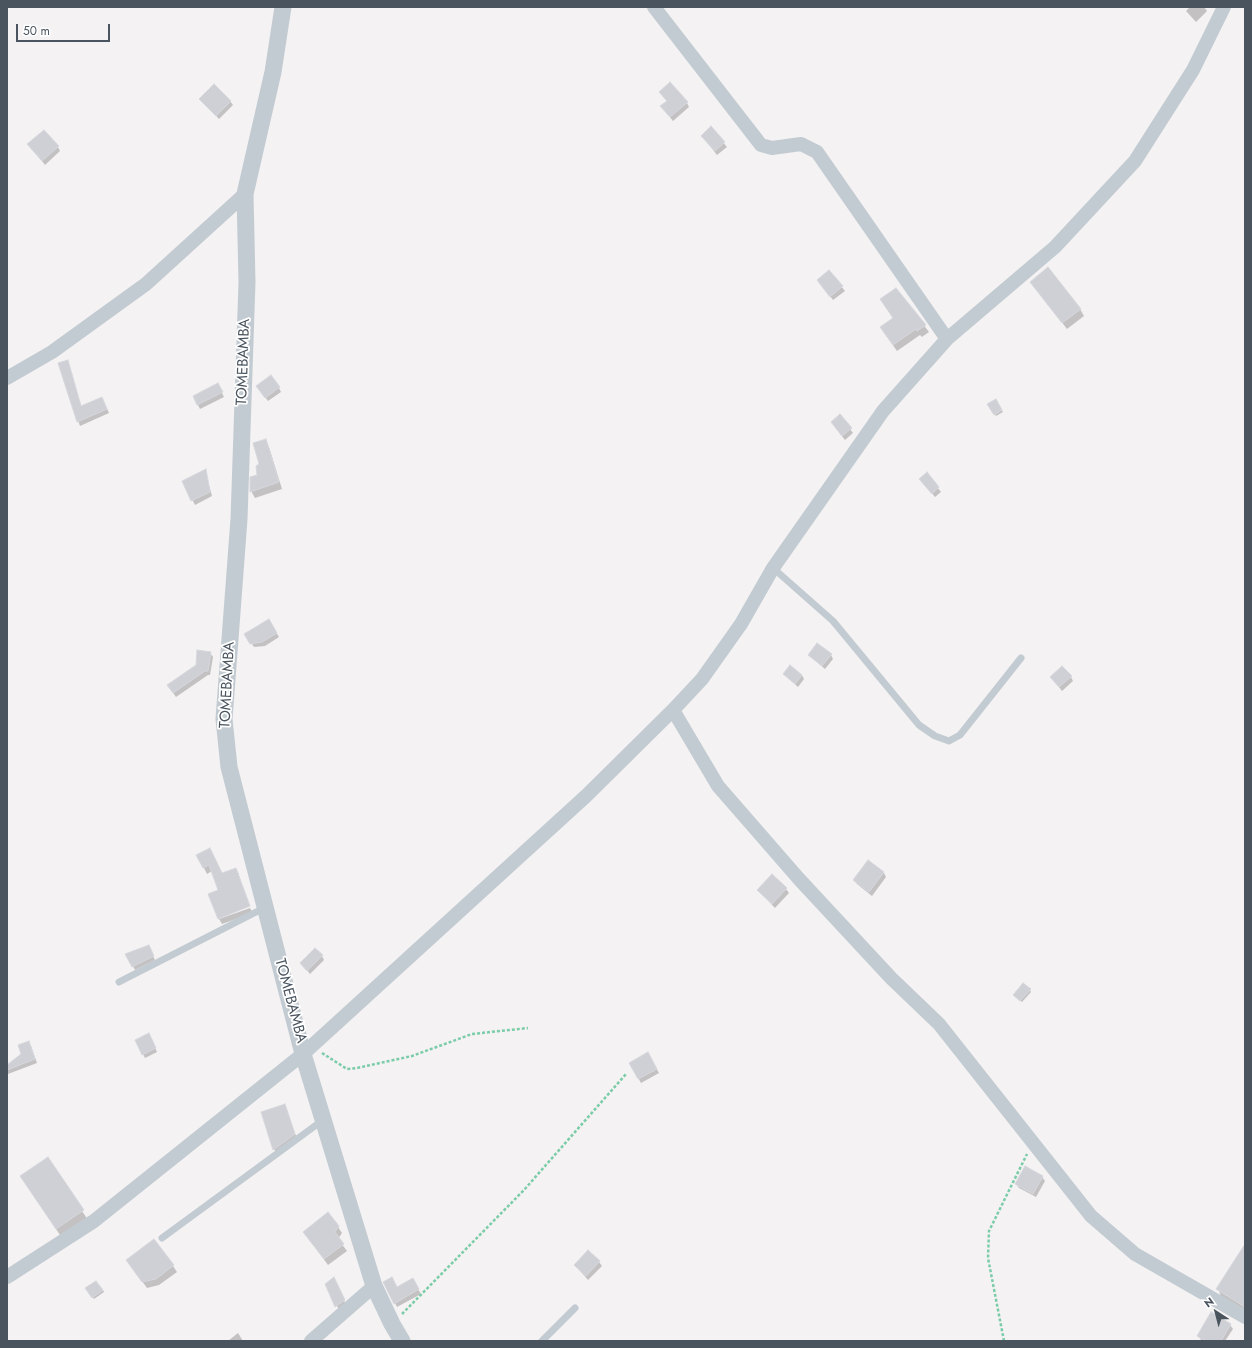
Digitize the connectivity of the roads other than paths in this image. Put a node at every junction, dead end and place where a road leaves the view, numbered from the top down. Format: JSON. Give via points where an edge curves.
{"nodes":[{"id":1,"x":283,"y":7,"type":"edge"},
{"id":2,"x":654,"y":7,"type":"edge"},
{"id":3,"x":1224,"y":7,"type":"edge"},
{"id":4,"x":245,"y":194,"type":"junction"},
{"id":5,"x":947,"y":339,"type":"junction"},
{"id":6,"x":7,"y":378,"type":"edge"},
{"id":7,"x":773,"y":568,"type":"junction"},
{"id":8,"x":1021,"y":658,"type":"dead end"},
{"id":9,"x":673,"y":710,"type":"junction"},
{"id":10,"x":264,"y":908,"type":"junction"},
{"id":11,"x":119,"y":982,"type":"dead end"},
{"id":12,"x":309,"y":1048,"type":"junction"},
{"id":13,"x":323,"y":1120,"type":"junction"},
{"id":14,"x":162,"y":1238,"type":"dead end"},
{"id":15,"x":7,"y":1277,"type":"edge"},
{"id":16,"x":374,"y":1286,"type":"junction"},
{"id":17,"x":575,"y":1308,"type":"dead end"},
{"id":18,"x":1245,"y":1317,"type":"edge"},
{"id":19,"x":311,"y":1341,"type":"edge"},
{"id":20,"x":402,"y":1341,"type":"edge"},
{"id":21,"x":542,"y":1341,"type":"edge"}],
"edges":[{"from":1,"to":4,"type":"street","name":"TOMEBAMBA","via":[[273,72]]},
{"from":2,"to":5,"type":"street","via":[[761,145],[772,148],[801,144],[817,152]]},
{"from":3,"to":5,"type":"street","via":[[1193,70],[1135,161],[1055,247]]},
{"from":4,"to":6,"type":"street","via":[[146,284],[52,352]]},
{"from":4,"to":10,"type":"street","name":"TOMEBAMBA","via":[[247,282],[239,519],[224,719],[229,767]]},
{"from":5,"to":7,"type":"street","via":[[883,411]]},
{"from":7,"to":8,"type":"lane","via":[[833,621],[919,725],[948,741],[960,735]]},
{"from":7,"to":9,"type":"street","via":[[741,624],[702,679]]},
{"from":9,"to":12,"type":"street","via":[[586,796]]},
{"from":9,"to":18,"type":"street","via":[[718,786],[891,978],[939,1024],[1091,1216],[1135,1254]]},
{"from":10,"to":11,"type":"lane"},
{"from":10,"to":12,"type":"street","name":"TOMEBAMBA"},
{"from":12,"to":13,"type":"street","name":"TOMEBAMBA"},
{"from":12,"to":15,"type":"street","via":[[94,1221]]},
{"from":13,"to":14,"type":"lane"},
{"from":13,"to":16,"type":"street","name":"TOMEBAMBA"},
{"from":16,"to":19,"type":"street"},
{"from":16,"to":20,"type":"street","name":"TOMEBAMBA"},
{"from":17,"to":21,"type":"lane"}]}
